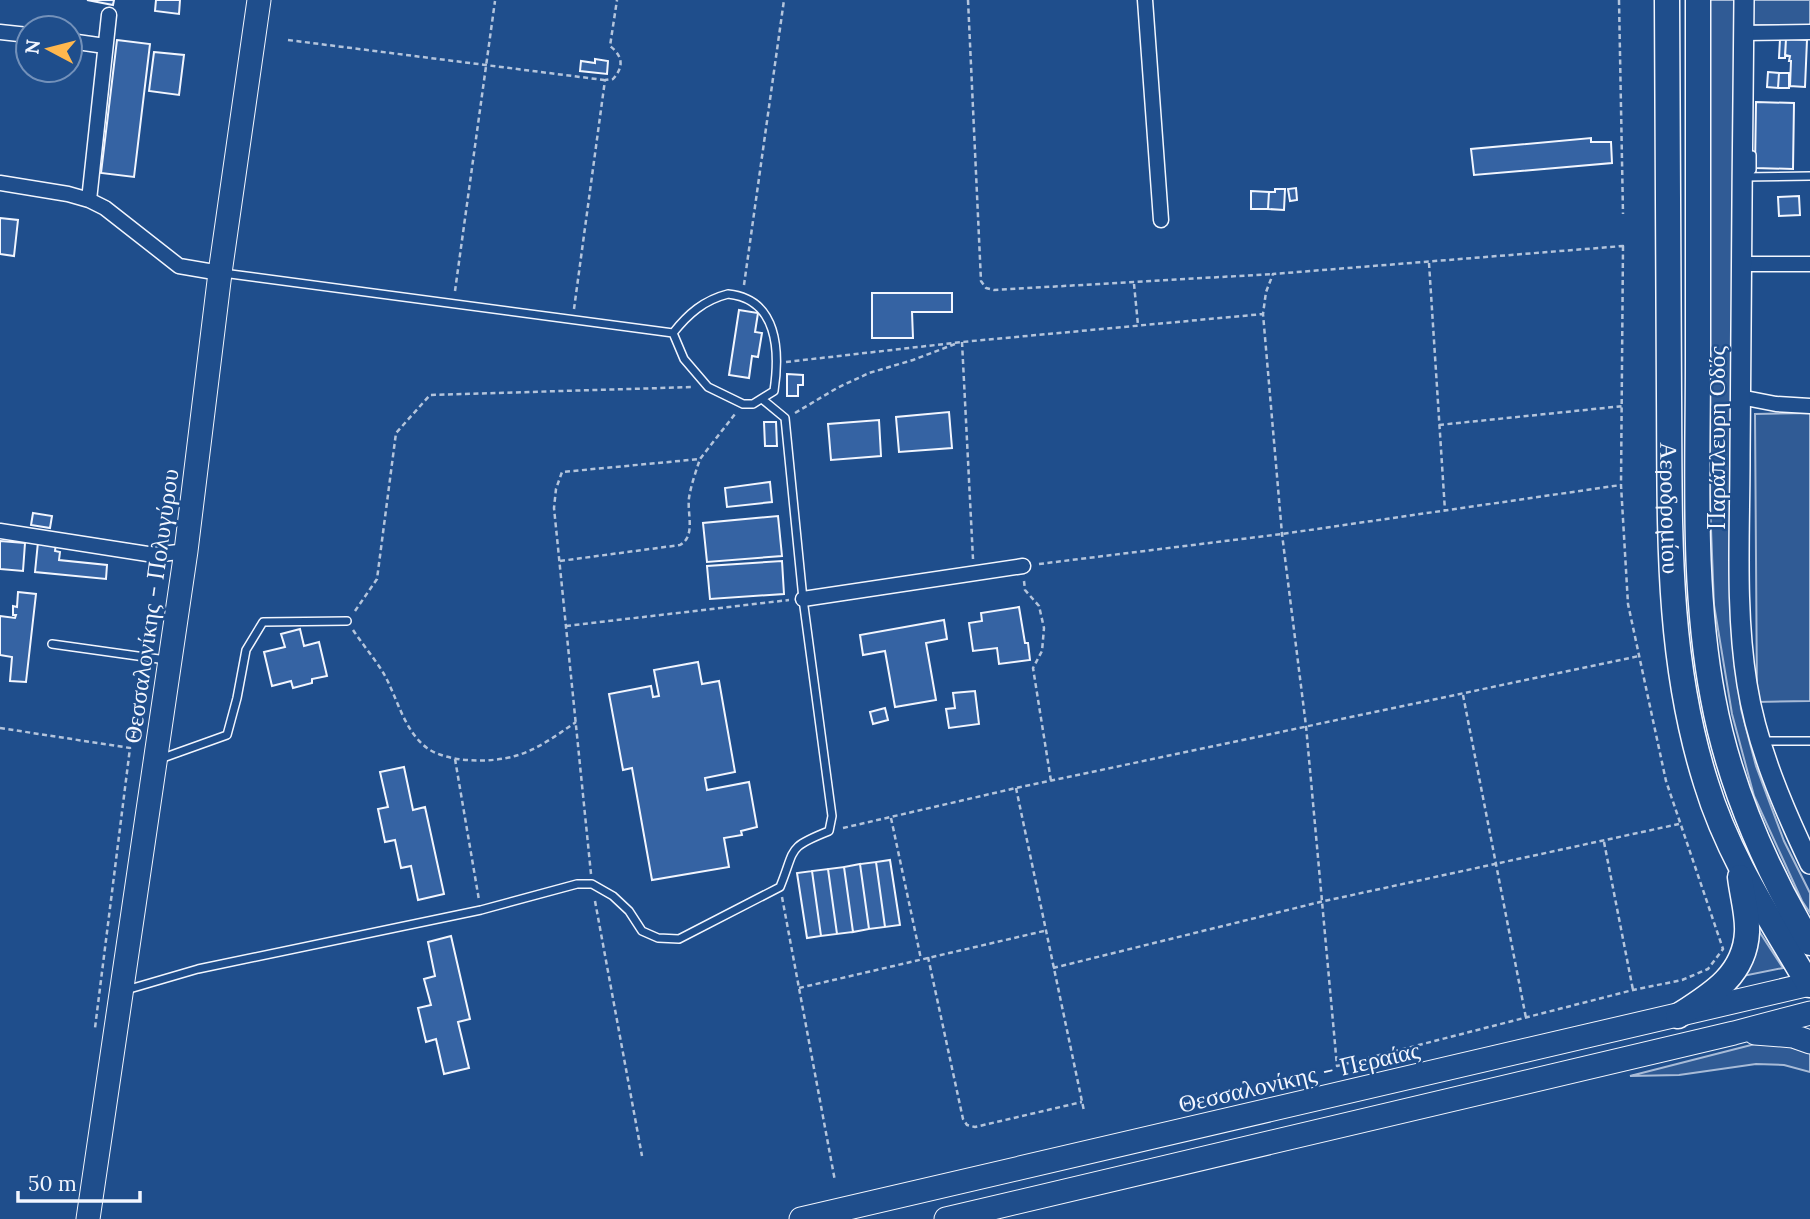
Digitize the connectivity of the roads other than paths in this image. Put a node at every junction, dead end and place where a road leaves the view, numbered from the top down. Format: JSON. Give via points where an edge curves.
{"nodes":[{"id":1,"x":259,"y":0,"type":"edge"},
{"id":2,"x":1145,"y":0,"type":"edge"},
{"id":3,"x":1667,"y":0,"type":"edge"},
{"id":4,"x":1698,"y":0,"type":"edge"},
{"id":5,"x":1744,"y":0,"type":"edge"},
{"id":6,"x":109,"y":15,"type":"dead end"},
{"id":7,"x":1810,"y":32,"type":"edge"},
{"id":8,"x":1744,"y":33,"type":"junction"},
{"id":9,"x":84,"y":43,"type":"edge"},
{"id":10,"x":105,"y":46,"type":"junction"},
{"id":11,"x":1810,"y":176,"type":"edge"},
{"id":12,"x":1743,"y":177,"type":"junction"},
{"id":13,"x":0,"y":183,"type":"edge"},
{"id":14,"x":89,"y":201,"type":"junction"},
{"id":15,"x":1161,"y":220,"type":"dead end"},
{"id":16,"x":1743,"y":264,"type":"junction"},
{"id":17,"x":1810,"y":264,"type":"edge"},
{"id":18,"x":220,"y":273,"type":"junction"},
{"id":19,"x":673,"y":333,"type":"junction"},
{"id":20,"x":1740,"y":397,"type":"junction"},
{"id":21,"x":762,"y":399,"type":"junction"},
{"id":22,"x":1810,"y":406,"type":"edge"},
{"id":23,"x":0,"y":531,"type":"edge"},
{"id":24,"x":186,"y":551,"type":"junction"},
{"id":25,"x":1023,"y":566,"type":"road end"},
{"id":26,"x":803,"y":599,"type":"junction"},
{"id":27,"x":347,"y":621,"type":"road end"},
{"id":28,"x":52,"y":644,"type":"dead end"},
{"id":29,"x":170,"y":660,"type":"junction"},
{"id":30,"x":1760,"y":741,"type":"junction"},
{"id":31,"x":1810,"y":741,"type":"edge"},
{"id":32,"x":156,"y":761,"type":"junction"},
{"id":33,"x":1738,"y":863,"type":"junction"},
{"id":34,"x":1810,"y":864,"type":"edge"},
{"id":35,"x":1810,"y":943,"type":"edge"},
{"id":36,"x":1810,"y":985,"type":"edge"},
{"id":37,"x":122,"y":991,"type":"junction"},
{"id":38,"x":1810,"y":1013,"type":"edge"},
{"id":39,"x":1678,"y":1016,"type":"junction"},
{"id":40,"x":1734,"y":1033,"type":"junction"},
{"id":41,"x":1810,"y":1042,"type":"edge"},
{"id":42,"x":88,"y":1219,"type":"edge"},
{"id":43,"x":800,"y":1219,"type":"edge"},
{"id":44,"x":946,"y":1219,"type":"edge"}],
"edges":[{"from":1,"to":18,"type":"main road","name":"Θεσσαλονίκης - Πολυγύρου"},
{"from":2,"to":15,"type":"street"},
{"from":3,"to":33,"type":"highway","name":"Αεροδρομίου","via":[[1672,608],[1694,743]]},
{"from":4,"to":35,"type":"highway","name":"Αεροδρομίου","via":[[1702,620],[1722,738],[1746,815]]},
{"from":5,"to":8,"type":"street","name":"Παράπλευρη Οδός"},
{"from":6,"to":10,"type":"street"},
{"from":7,"to":8,"type":"street"},
{"from":8,"to":12,"type":"street","name":"Παράπλευρη Οδός"},
{"from":9,"to":10,"type":"street"},
{"from":10,"to":14,"type":"street"},
{"from":11,"to":12,"type":"lane"},
{"from":12,"to":16,"type":"street","name":"Παράπλευρη Οδός"},
{"from":13,"to":14,"type":"street"},
{"from":14,"to":18,"type":"street","via":[[105,208],[179,266]]},
{"from":16,"to":17,"type":"street"},
{"from":16,"to":20,"type":"street","name":"Παράπλευρη Οδός"},
{"from":18,"to":19,"type":"lane"},
{"from":18,"to":24,"type":"main road","name":"Θεσσαλονίκης - Πολυγύρου"},
{"from":19,"to":21,"type":"lane","via":[[684,359],[708,387],[743,404]]},
{"from":19,"to":21,"type":"lane","via":[[694,310],[716,297],[743,295],[756,303],[771,327],[777,363],[774,391]]},
{"from":20,"to":22,"type":"street"},
{"from":20,"to":30,"type":"street","name":"Παράπλευρη Οδός","via":[[1742,630],[1747,683]]},
{"from":21,"to":26,"type":"lane","via":[[785,418]]},
{"from":23,"to":24,"type":"street","via":[[153,555]]},
{"from":24,"to":29,"type":"main road","name":"Θεσσαλονίκης - Πολυγύρου"},
{"from":25,"to":26,"type":"street"},
{"from":26,"to":37,"type":"lane","via":[[832,816],[829,831],[804,841],[790,855],[780,887],[679,939],[642,931],[613,896],[592,884],[576,884],[481,910],[198,969]]},
{"from":27,"to":32,"type":"lane","via":[[263,622],[246,650],[227,735]]},
{"from":28,"to":29,"type":"lane"},
{"from":29,"to":32,"type":"main road","name":"Θεσσαλονίκης - Πολυγύρου"},
{"from":30,"to":31,"type":"lane"},
{"from":30,"to":34,"type":"street","name":"Παράπλευρη Οδός"},
{"from":32,"to":37,"type":"main road","name":"Θεσσαλονίκης - Πολυγύρου"},
{"from":33,"to":36,"type":"highway","name":"Αεροδρομίου"},
{"from":33,"to":39,"type":"highway","via":[[1747,930],[1741,959],[1723,986]]},
{"from":36,"to":39,"type":"main road","name":"Θεσσαλονίκης - Περαίας"},
{"from":37,"to":42,"type":"main road","name":"Θεσσαλονίκης - Πολυγύρου"},
{"from":38,"to":40,"type":"main road"},
{"from":39,"to":43,"type":"main road","name":"Θεσσαλονίκης - Περαίας"},
{"from":40,"to":41,"type":"main road","via":[[1793,1036]]},
{"from":40,"to":44,"type":"main road"}]}
